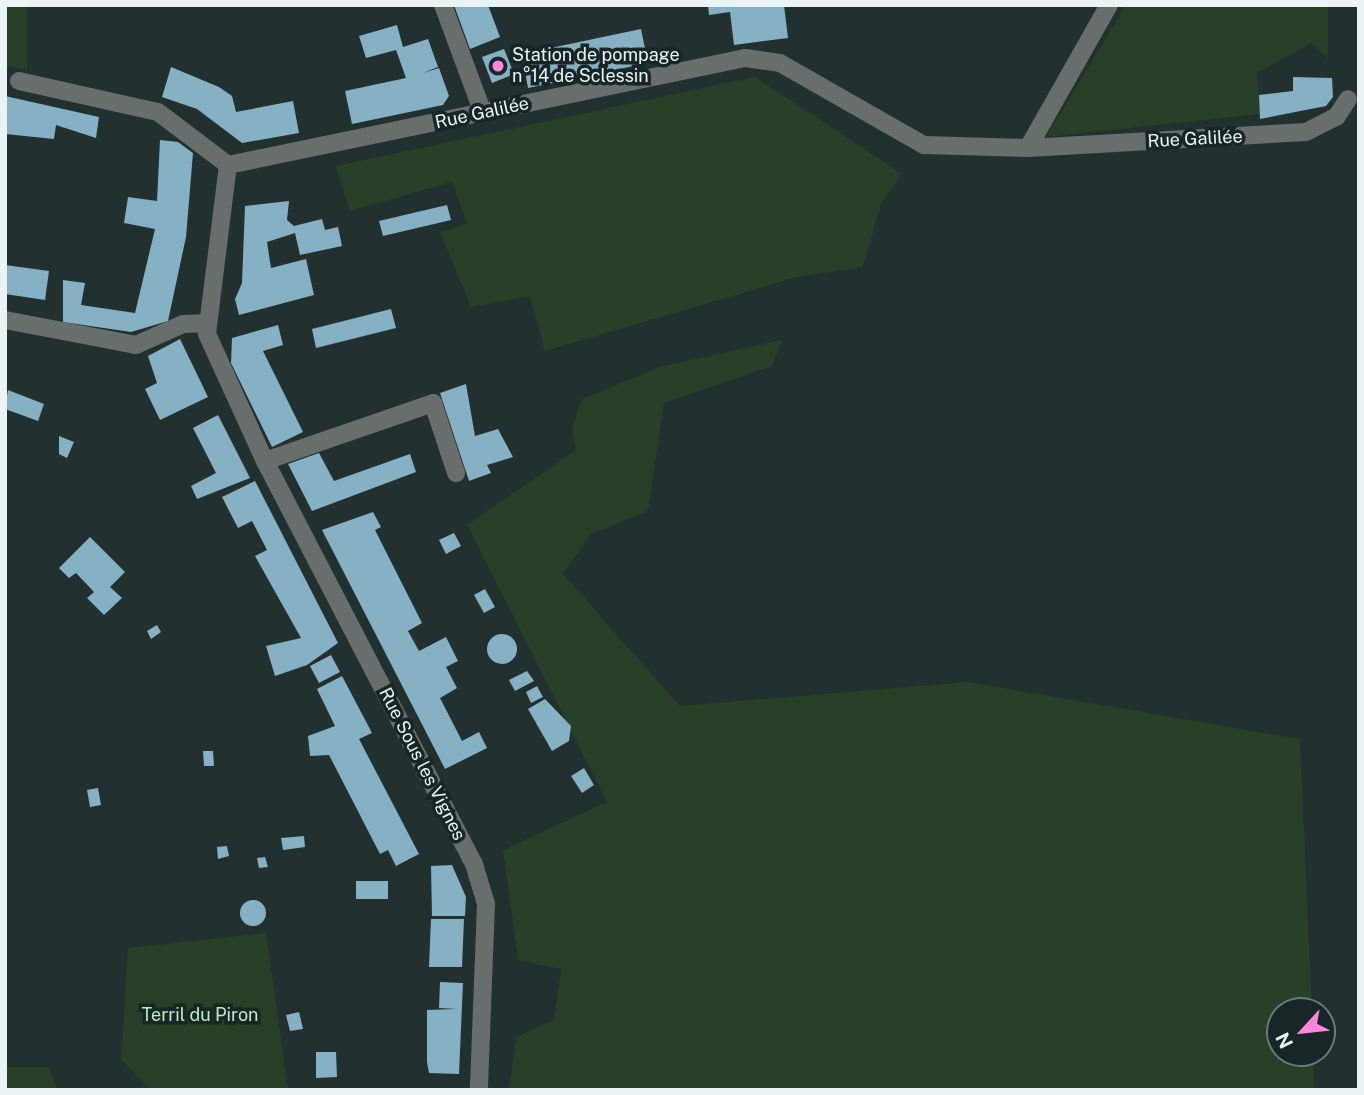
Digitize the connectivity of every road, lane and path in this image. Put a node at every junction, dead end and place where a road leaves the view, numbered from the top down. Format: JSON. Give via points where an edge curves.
{"nodes":[{"id":1,"x":443,"y":5,"type":"edge"},
{"id":2,"x":1109,"y":5,"type":"edge"},
{"id":3,"x":19,"y":80,"type":"dead end"},
{"id":4,"x":1348,"y":99,"type":"dead end"},
{"id":5,"x":483,"y":113,"type":"junction"},
{"id":6,"x":1028,"y":148,"type":"junction"},
{"id":7,"x":228,"y":165,"type":"junction"},
{"id":8,"x":5,"y":320,"type":"edge"},
{"id":9,"x":206,"y":323,"type":"junction"},
{"id":10,"x":265,"y":461,"type":"junction"},
{"id":11,"x":456,"y":473,"type":"dead end"},
{"id":12,"x":479,"y":1090,"type":"edge"}],
"edges":[{"from":1,"to":5,"type":"street"},
{"from":2,"to":6,"type":"street"},
{"from":3,"to":7,"type":"street","via":[[158,112]]},
{"from":4,"to":6,"type":"street","name":"Rue Galilée","via":[[1337,116],[1306,132]]},
{"from":5,"to":6,"type":"street","name":"Rue Galilée","via":[[745,58],[780,63],[924,145]]},
{"from":5,"to":7,"type":"street","name":"Rue Galilée"},
{"from":7,"to":9,"type":"street","name":"Rue Sous les Vignes"},
{"from":8,"to":9,"type":"street","via":[[136,345],[183,324]]},
{"from":9,"to":10,"type":"street","name":"Rue Sous les Vignes","via":[[217,365]]},
{"from":10,"to":11,"type":"street","via":[[433,403]]},
{"from":10,"to":12,"type":"street","name":"Rue Sous les Vignes","via":[[474,864],[486,904]]}]}
